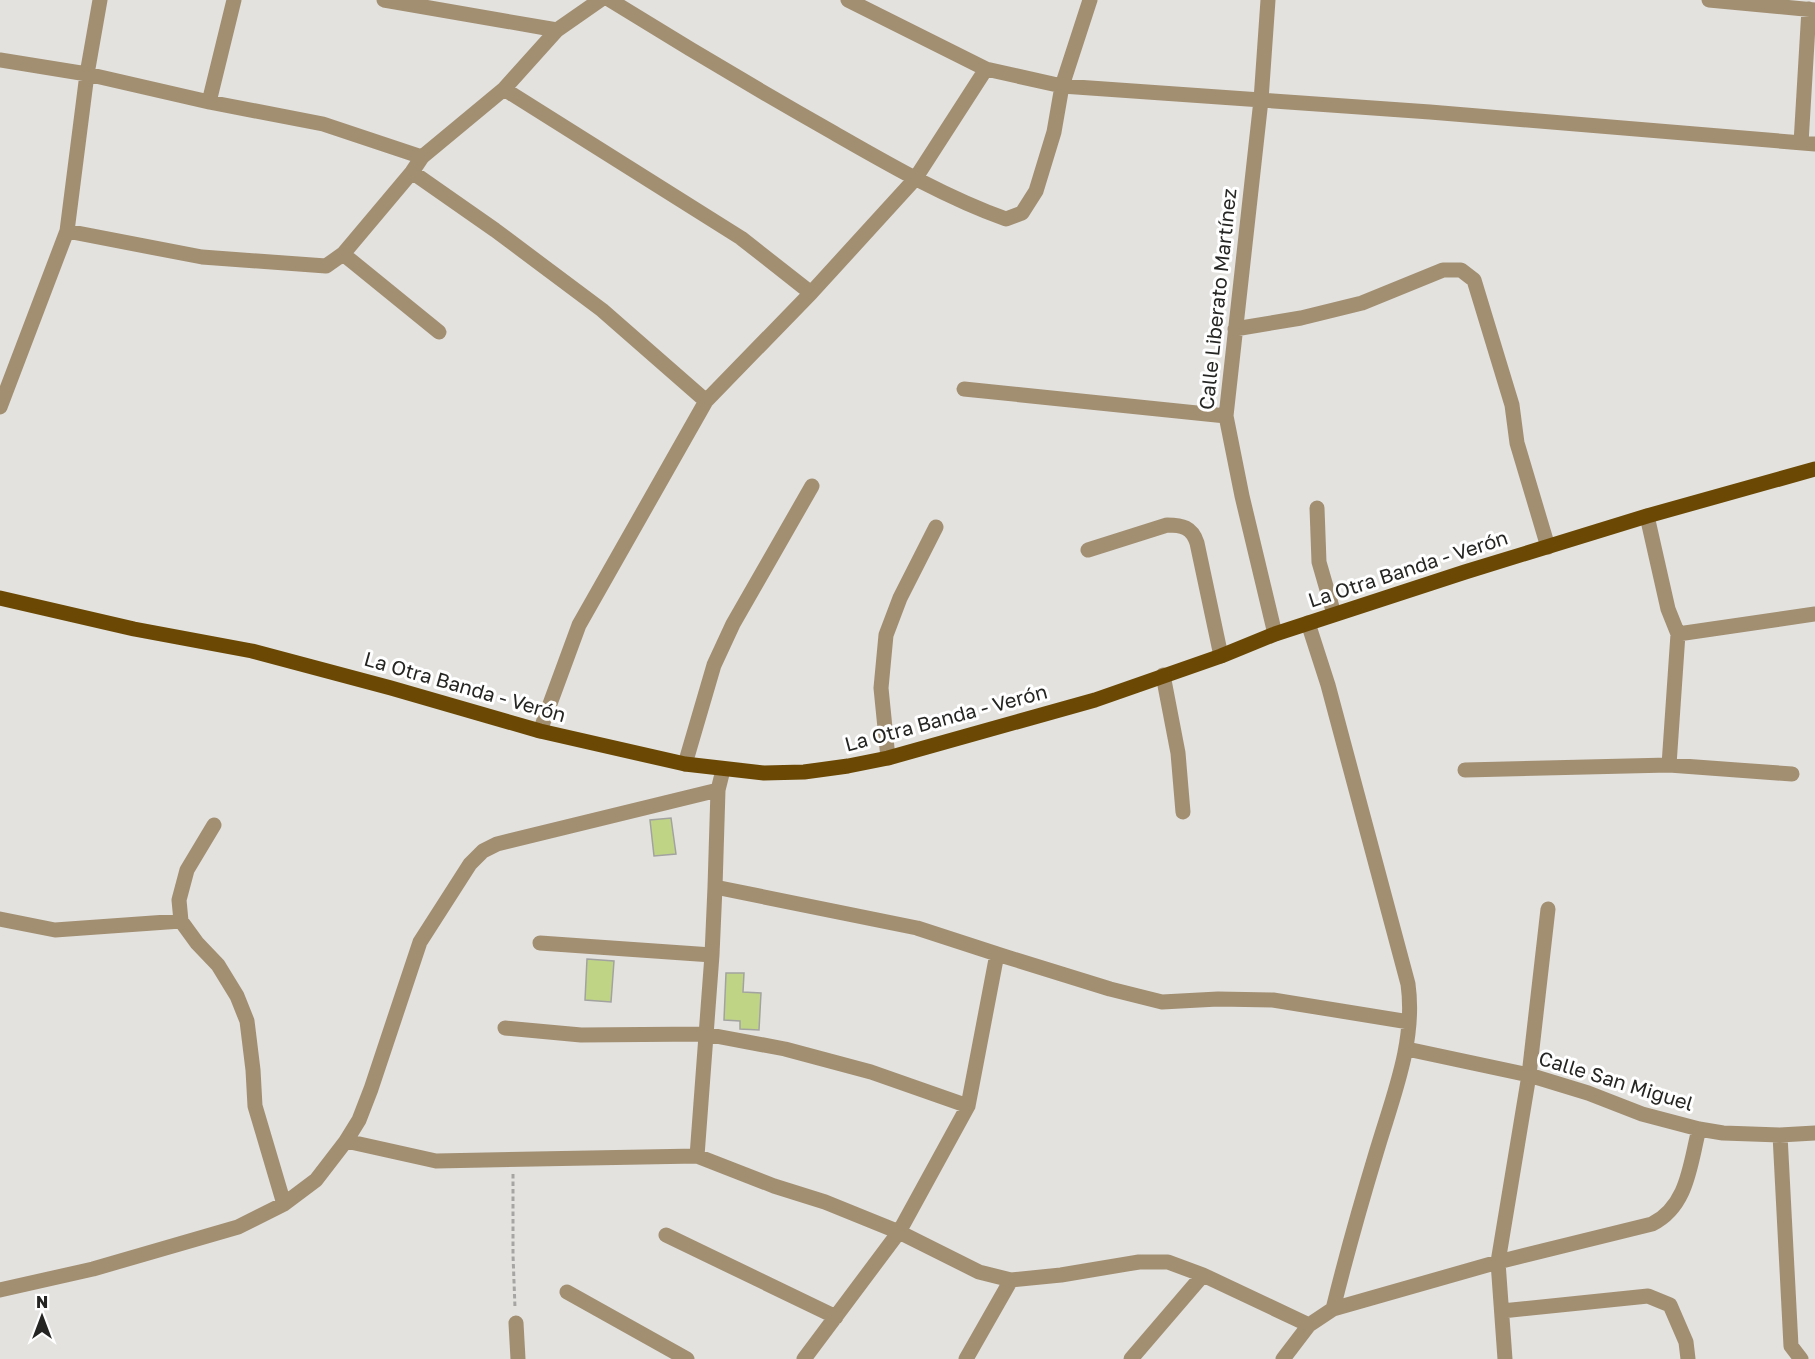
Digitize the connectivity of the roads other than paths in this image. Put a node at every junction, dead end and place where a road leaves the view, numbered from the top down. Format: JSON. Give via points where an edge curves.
{"nodes":[{"id":1,"x":100,"y":0,"type":"edge"},
{"id":2,"x":234,"y":0,"type":"edge"},
{"id":3,"x":384,"y":0,"type":"edge"},
{"id":4,"x":600,"y":0,"type":"edge"},
{"id":5,"x":610,"y":0,"type":"edge"},
{"id":6,"x":848,"y":0,"type":"edge"},
{"id":7,"x":1090,"y":0,"type":"edge"},
{"id":8,"x":1268,"y":0,"type":"edge"},
{"id":9,"x":1709,"y":0,"type":"edge"},
{"id":10,"x":1812,"y":9,"type":"edge"},
{"id":11,"x":557,"y":30,"type":"junction"},
{"id":12,"x":0,"y":60,"type":"edge"},
{"id":13,"x":986,"y":69,"type":"junction"},
{"id":14,"x":87,"y":74,"type":"junction"},
{"id":15,"x":1062,"y":86,"type":"junction"},
{"id":16,"x":504,"y":89,"type":"junction"},
{"id":17,"x":1261,"y":100,"type":"junction"},
{"id":18,"x":208,"y":102,"type":"junction"},
{"id":19,"x":1808,"y":144,"type":"edge"},
{"id":20,"x":422,"y":157,"type":"junction"},
{"id":21,"x":412,"y":172,"type":"junction"},
{"id":22,"x":915,"y":179,"type":"junction"},
{"id":23,"x":68,"y":231,"type":"junction"},
{"id":24,"x":343,"y":254,"type":"junction"},
{"id":25,"x":811,"y":292,"type":"junction"},
{"id":26,"x":1235,"y":329,"type":"junction"},
{"id":27,"x":439,"y":332,"type":"dead end"},
{"id":28,"x":964,"y":389,"type":"dead end"},
{"id":29,"x":706,"y":401,"type":"junction"},
{"id":30,"x":0,"y":407,"type":"edge"},
{"id":31,"x":1226,"y":416,"type":"junction"},
{"id":32,"x":1815,"y":469,"type":"edge"},
{"id":33,"x":812,"y":486,"type":"dead end"},
{"id":34,"x":1317,"y":508,"type":"dead end"},
{"id":35,"x":1647,"y":516,"type":"junction"},
{"id":36,"x":936,"y":527,"type":"dead end"},
{"id":37,"x":1548,"y":547,"type":"junction"},
{"id":38,"x":1088,"y":550,"type":"dead end"},
{"id":39,"x":0,"y":598,"type":"edge"},
{"id":40,"x":1334,"y":614,"type":"junction"},
{"id":41,"x":1815,"y":614,"type":"edge"},
{"id":42,"x":1308,"y":623,"type":"junction"},
{"id":43,"x":1275,"y":634,"type":"junction"},
{"id":44,"x":1678,"y":634,"type":"junction"},
{"id":45,"x":1221,"y":656,"type":"junction"},
{"id":46,"x":1163,"y":675,"type":"junction"},
{"id":47,"x":540,"y":731,"type":"junction"},
{"id":48,"x":888,"y":758,"type":"junction"},
{"id":49,"x":685,"y":764,"type":"junction"},
{"id":50,"x":1669,"y":765,"type":"junction"},
{"id":51,"x":723,"y":770,"type":"junction"},
{"id":52,"x":1465,"y":770,"type":"dead end"},
{"id":53,"x":1792,"y":774,"type":"dead end"},
{"id":54,"x":718,"y":790,"type":"junction"},
{"id":55,"x":1183,"y":812,"type":"dead end"},
{"id":56,"x":214,"y":825,"type":"dead end"},
{"id":57,"x":715,"y":887,"type":"junction"},
{"id":58,"x":1548,"y":909,"type":"dead end"},
{"id":59,"x":0,"y":919,"type":"edge"},
{"id":60,"x":181,"y":921,"type":"junction"},
{"id":61,"x":540,"y":943,"type":"dead end"},
{"id":62,"x":997,"y":954,"type":"junction"},
{"id":63,"x":712,"y":955,"type":"junction"},
{"id":64,"x":1409,"y":1022,"type":"junction"},
{"id":65,"x":505,"y":1028,"type":"dead end"},
{"id":66,"x":705,"y":1034,"type":"junction"},
{"id":67,"x":1407,"y":1049,"type":"junction"},
{"id":68,"x":1529,"y":1075,"type":"junction"},
{"id":69,"x":968,"y":1106,"type":"junction"},
{"id":70,"x":1698,"y":1129,"type":"junction"},
{"id":71,"x":1815,"y":1133,"type":"edge"},
{"id":72,"x":1780,"y":1135,"type":"junction"},
{"id":73,"x":346,"y":1141,"type":"junction"},
{"id":74,"x":697,"y":1156,"type":"junction"},
{"id":75,"x":284,"y":1204,"type":"junction"},
{"id":76,"x":899,"y":1232,"type":"junction"},
{"id":77,"x":666,"y":1235,"type":"dead end"},
{"id":78,"x":1498,"y":1262,"type":"junction"},
{"id":79,"x":1203,"y":1275,"type":"junction"},
{"id":80,"x":1011,"y":1280,"type":"junction"},
{"id":81,"x":0,"y":1290,"type":"edge"},
{"id":82,"x":567,"y":1292,"type":"dead end"},
{"id":83,"x":1333,"y":1309,"type":"junction"},
{"id":84,"x":1502,"y":1311,"type":"junction"},
{"id":85,"x":836,"y":1317,"type":"junction"},
{"id":86,"x":516,"y":1323,"type":"road end"},
{"id":87,"x":1309,"y":1325,"type":"junction"},
{"id":88,"x":518,"y":1359,"type":"edge"},
{"id":89,"x":687,"y":1359,"type":"edge"},
{"id":90,"x":804,"y":1359,"type":"edge"},
{"id":91,"x":966,"y":1359,"type":"edge"},
{"id":92,"x":1131,"y":1359,"type":"edge"},
{"id":93,"x":1283,"y":1359,"type":"edge"},
{"id":94,"x":1505,"y":1359,"type":"edge"},
{"id":95,"x":1688,"y":1359,"type":"edge"},
{"id":96,"x":1801,"y":1359,"type":"edge"}],
"edges":[{"from":1,"to":14,"type":"street"},
{"from":2,"to":18,"type":"street"},
{"from":3,"to":11,"type":"street"},
{"from":4,"to":11,"type":"street"},
{"from":5,"to":22,"type":"street","via":[[702,58]]},
{"from":6,"to":13,"type":"street"},
{"from":7,"to":15,"type":"street"},
{"from":8,"to":17,"type":"street","name":"Calle Liberato Martínez"},
{"from":9,"to":10,"type":"street"},
{"from":10,"to":19,"type":"street"},
{"from":11,"to":16,"type":"street"},
{"from":12,"to":14,"type":"street"},
{"from":13,"to":15,"type":"street"},
{"from":13,"to":22,"type":"street"},
{"from":14,"to":18,"type":"street"},
{"from":14,"to":23,"type":"street"},
{"from":15,"to":17,"type":"street"},
{"from":15,"to":22,"type":"street","via":[[1044,166],[1022,213],[1006,219]]},
{"from":16,"to":20,"type":"street"},
{"from":16,"to":25,"type":"street","via":[[741,238]]},
{"from":17,"to":19,"type":"street"},
{"from":17,"to":26,"type":"street","name":"Calle Liberato Martínez"},
{"from":18,"to":20,"type":"street","via":[[323,124]]},
{"from":20,"to":21,"type":"street"},
{"from":21,"to":24,"type":"street"},
{"from":21,"to":29,"type":"street","via":[[602,310]]},
{"from":22,"to":25,"type":"street"},
{"from":23,"to":24,"type":"street","via":[[202,257],[326,266]]},
{"from":23,"to":30,"type":"street"},
{"from":24,"to":27,"type":"street"},
{"from":25,"to":29,"type":"street"},
{"from":26,"to":31,"type":"street","name":"Calle Liberato Martínez"},
{"from":26,"to":37,"type":"street","via":[[1362,303],[1443,270],[1461,270],[1474,280],[1512,405],[1517,443]]},
{"from":28,"to":31,"type":"street"},
{"from":29,"to":47,"type":"street","via":[[579,625]]},
{"from":31,"to":43,"type":"street","name":"Calle Liberato Martínez"},
{"from":32,"to":35,"type":"main road","name":"La Otra Banda - Verón"},
{"from":33,"to":49,"type":"street","via":[[723,645]]},
{"from":34,"to":40,"type":"street","via":[[1318,562]]},
{"from":35,"to":37,"type":"main road","name":"La Otra Banda - Verón"},
{"from":35,"to":44,"type":"street","via":[[1668,609]]},
{"from":36,"to":48,"type":"street","via":[[886,634],[881,688]]},
{"from":37,"to":40,"type":"main road","name":"La Otra Banda - Verón"},
{"from":38,"to":45,"type":"street","via":[[1167,525],[1189,529],[1195,534]]},
{"from":39,"to":47,"type":"main road","name":"La Otra Banda - Verón","via":[[252,651]]},
{"from":40,"to":42,"type":"main road","name":"La Otra Banda - Verón"},
{"from":41,"to":44,"type":"street"},
{"from":42,"to":43,"type":"main road","name":"La Otra Banda - Verón"},
{"from":42,"to":64,"type":"street","via":[[1408,984]]},
{"from":43,"to":45,"type":"main road","name":"La Otra Banda - Verón"},
{"from":44,"to":50,"type":"street"},
{"from":45,"to":46,"type":"main road","name":"La Otra Banda - Verón"},
{"from":46,"to":48,"type":"main road","name":"La Otra Banda - Verón","via":[[1095,700]]},
{"from":46,"to":55,"type":"street","via":[[1178,753]]},
{"from":47,"to":49,"type":"main road","name":"La Otra Banda - Verón"},
{"from":48,"to":51,"type":"main road","name":"La Otra Banda - Verón","via":[[804,772]]},
{"from":49,"to":51,"type":"main road","name":"La Otra Banda - Verón"},
{"from":50,"to":52,"type":"street"},
{"from":50,"to":53,"type":"street"},
{"from":51,"to":54,"type":"street"},
{"from":54,"to":57,"type":"street"},
{"from":54,"to":73,"type":"street","via":[[497,844],[483,851],[470,864],[420,942],[371,1089]]},
{"from":56,"to":60,"type":"street","via":[[188,870],[179,900]]},
{"from":57,"to":62,"type":"street","via":[[917,928]]},
{"from":57,"to":63,"type":"street"},
{"from":58,"to":68,"type":"street"},
{"from":59,"to":60,"type":"street","via":[[55,930]]},
{"from":60,"to":75,"type":"street","via":[[218,965],[247,1021],[255,1106]]},
{"from":61,"to":63,"type":"street"},
{"from":62,"to":64,"type":"street","via":[[1162,1002],[1273,1000]]},
{"from":62,"to":69,"type":"street"},
{"from":63,"to":66,"type":"street"},
{"from":64,"to":67,"type":"street"},
{"from":65,"to":66,"type":"street","via":[[581,1035]]},
{"from":66,"to":69,"type":"street","via":[[785,1049],[872,1072]]},
{"from":66,"to":74,"type":"street"},
{"from":67,"to":68,"type":"street","name":"Calle San Miguel"},
{"from":67,"to":83,"type":"street"},
{"from":68,"to":70,"type":"street","name":"Calle San Miguel"},
{"from":68,"to":78,"type":"street"},
{"from":69,"to":76,"type":"street"},
{"from":70,"to":72,"type":"street","name":"Calle San Miguel"},
{"from":70,"to":78,"type":"street","via":[[1684,1191],[1665,1218]]},
{"from":71,"to":72,"type":"street","name":"Calle San Miguel"},
{"from":72,"to":96,"type":"street","via":[[1791,1346]]},
{"from":73,"to":74,"type":"street","via":[[436,1161]]},
{"from":73,"to":75,"type":"street","via":[[316,1180]]},
{"from":74,"to":76,"type":"street"},
{"from":75,"to":81,"type":"street","via":[[238,1227],[93,1269]]},
{"from":76,"to":80,"type":"street","via":[[979,1272]]},
{"from":76,"to":85,"type":"street"},
{"from":77,"to":85,"type":"street"},
{"from":78,"to":83,"type":"street"},
{"from":78,"to":84,"type":"street"},
{"from":79,"to":80,"type":"street","via":[[1168,1262],[1139,1262]]},
{"from":79,"to":87,"type":"street"},
{"from":79,"to":92,"type":"street"},
{"from":80,"to":91,"type":"street"},
{"from":82,"to":89,"type":"street"},
{"from":83,"to":87,"type":"street"},
{"from":84,"to":94,"type":"street"},
{"from":84,"to":95,"type":"street","via":[[1648,1296],[1670,1305],[1686,1342]]},
{"from":85,"to":90,"type":"street"},
{"from":86,"to":88,"type":"street"},
{"from":87,"to":93,"type":"street"}]}
